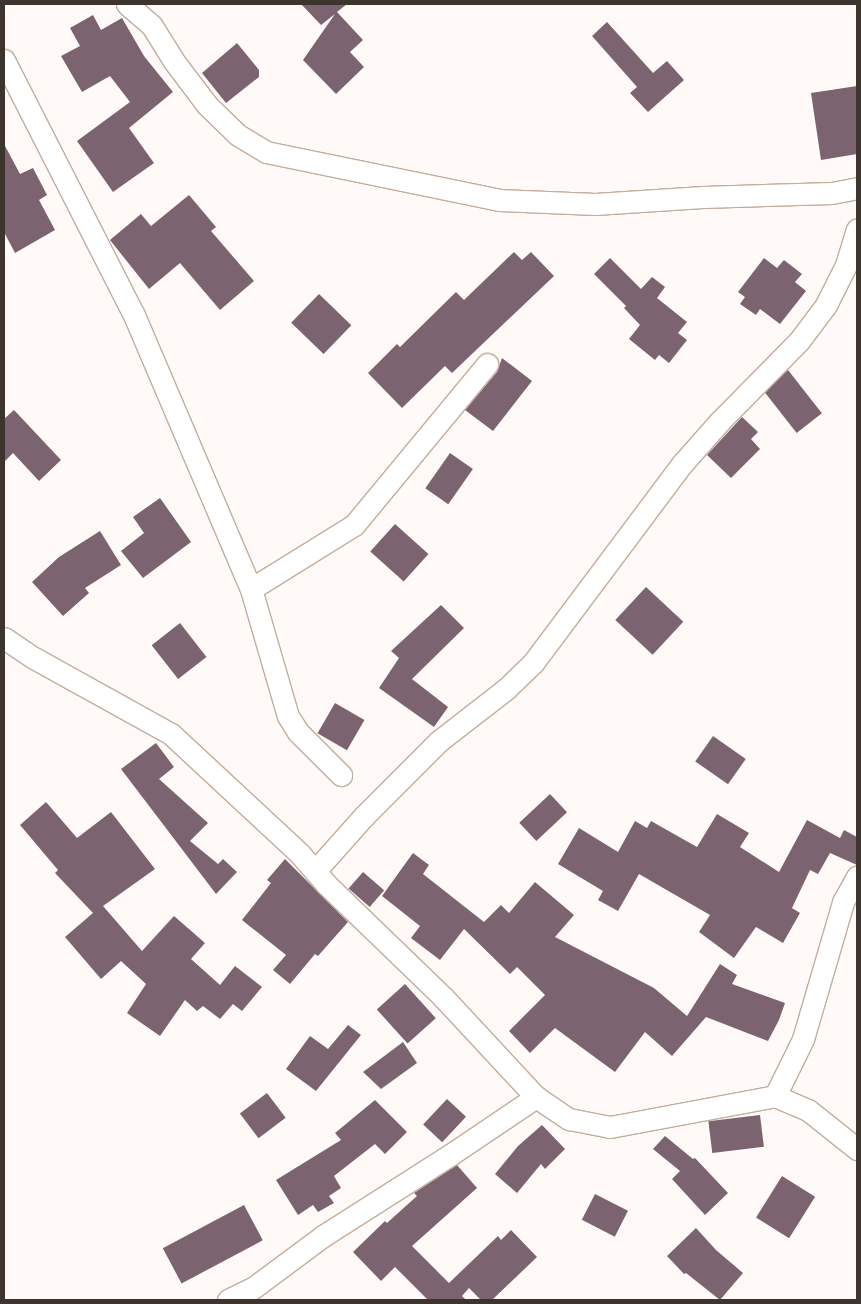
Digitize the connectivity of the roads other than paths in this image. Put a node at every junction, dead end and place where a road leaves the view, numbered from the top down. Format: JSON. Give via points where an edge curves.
{"nodes":[{"id":1,"x":127,"y":4,"type":"edge"},
{"id":2,"x":4,"y":60,"type":"edge"},
{"id":3,"x":857,"y":188,"type":"edge"},
{"id":4,"x":857,"y":230,"type":"edge"},
{"id":5,"x":487,"y":364,"type":"dead end"},
{"id":6,"x":251,"y":588,"type":"junction"},
{"id":7,"x":4,"y":638,"type":"edge"},
{"id":8,"x":341,"y":775,"type":"dead end"},
{"id":9,"x":315,"y":871,"type":"junction"},
{"id":10,"x":857,"y":877,"type":"edge"},
{"id":11,"x":775,"y":1096,"type":"junction"},
{"id":12,"x":536,"y":1097,"type":"junction"},
{"id":13,"x":857,"y":1149,"type":"edge"},
{"id":14,"x":228,"y":1300,"type":"edge"}],
"edges":[{"from":1,"to":3,"type":"street","via":[[152,26],[207,105],[238,135],[266,152],[499,200],[595,204],[832,193]]},
{"from":2,"to":6,"type":"street","via":[[134,315]]},
{"from":4,"to":9,"type":"street","via":[[846,265],[826,305],[799,341],[682,464],[532,662],[506,689],[439,741],[364,816]]},
{"from":5,"to":6,"type":"street","via":[[354,525]]},
{"from":6,"to":8,"type":"street","via":[[288,716],[298,732]]},
{"from":7,"to":9,"type":"street","via":[[171,734]]},
{"from":9,"to":12,"type":"street","via":[[443,997]]},
{"from":10,"to":11,"type":"street","via":[[843,902],[803,1039]]},
{"from":11,"to":12,"type":"street","via":[[610,1127],[569,1119]]},
{"from":11,"to":13,"type":"street","via":[[808,1110]]},
{"from":12,"to":14,"type":"street","via":[[323,1236],[253,1288]]}]}
